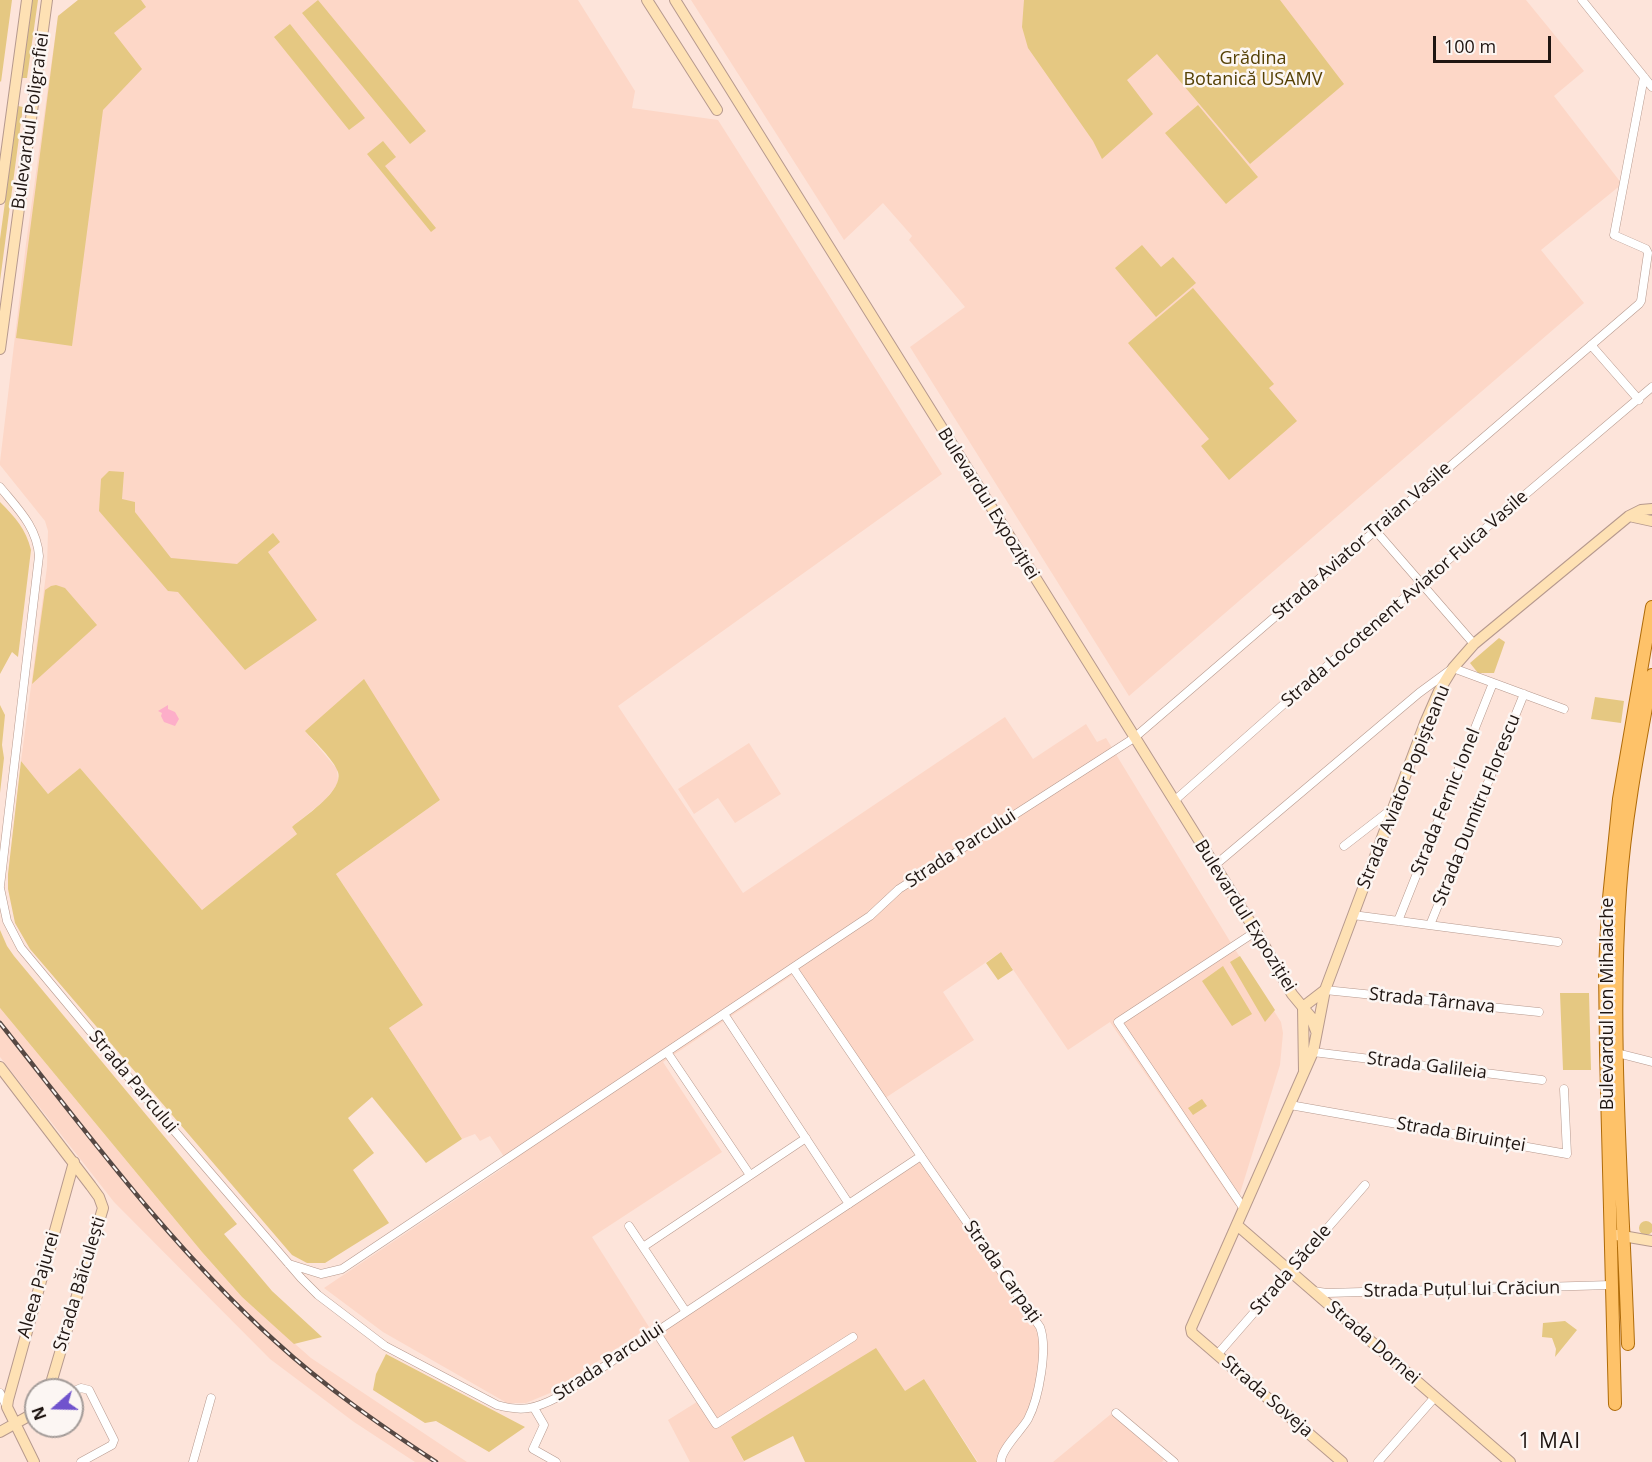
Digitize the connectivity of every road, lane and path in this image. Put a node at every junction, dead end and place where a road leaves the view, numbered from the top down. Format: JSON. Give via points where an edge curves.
{"nodes":[{"id":1,"x":27,"y":0,"type":"edge"},
{"id":2,"x":47,"y":0,"type":"edge"},
{"id":3,"x":647,"y":0,"type":"edge"},
{"id":4,"x":675,"y":0,"type":"edge"},
{"id":5,"x":1582,"y":0,"type":"edge"},
{"id":6,"x":1644,"y":77,"type":"junction"},
{"id":7,"x":1652,"y":87,"type":"edge"},
{"id":8,"x":14,"y":92,"type":"junction"},
{"id":9,"x":34,"y":94,"type":"junction"},
{"id":10,"x":717,"y":110,"type":"dead end"},
{"id":11,"x":0,"y":199,"type":"edge"},
{"id":12,"x":1591,"y":345,"type":"junction"},
{"id":13,"x":0,"y":349,"type":"edge"},
{"id":14,"x":1652,"y":387,"type":"edge"},
{"id":15,"x":1639,"y":400,"type":"junction"},
{"id":16,"x":0,"y":487,"type":"edge"},
{"id":17,"x":1652,"y":503,"type":"edge"},
{"id":18,"x":1646,"y":510,"type":"edge"},
{"id":19,"x":1629,"y":516,"type":"junction"},
{"id":20,"x":1652,"y":521,"type":"edge"},
{"id":21,"x":1375,"y":531,"type":"junction"},
{"id":22,"x":1421,"y":583,"type":"junction"},
{"id":23,"x":1652,"y":606,"type":"edge"},
{"id":24,"x":1650,"y":633,"type":"edge"},
{"id":25,"x":1474,"y":644,"type":"junction"},
{"id":26,"x":1453,"y":668,"type":"junction"},
{"id":27,"x":1652,"y":675,"type":"edge"},
{"id":28,"x":1493,"y":683,"type":"junction"},
{"id":29,"x":1524,"y":694,"type":"junction"},
{"id":30,"x":1564,"y":709,"type":"dead end"},
{"id":31,"x":1134,"y":738,"type":"junction"},
{"id":32,"x":1173,"y":801,"type":"junction"},
{"id":33,"x":1394,"y":808,"type":"junction"},
{"id":34,"x":1344,"y":846,"type":"dead end"},
{"id":35,"x":1215,"y":866,"type":"junction"},
{"id":36,"x":0,"y":887,"type":"edge"},
{"id":37,"x":1353,"y":915,"type":"junction"},
{"id":38,"x":1398,"y":921,"type":"junction"},
{"id":39,"x":1430,"y":925,"type":"junction"},
{"id":40,"x":1255,"y":932,"type":"junction"},
{"id":41,"x":1558,"y":942,"type":"dead end"},
{"id":42,"x":793,"y":968,"type":"junction"},
{"id":43,"x":1325,"y":990,"type":"junction"},
{"id":44,"x":1322,"y":1006,"type":"junction"},
{"id":45,"x":1303,"y":1007,"type":"junction"},
{"id":46,"x":1539,"y":1012,"type":"dead end"},
{"id":47,"x":724,"y":1014,"type":"junction"},
{"id":48,"x":1316,"y":1031,"type":"junction"},
{"id":49,"x":667,"y":1052,"type":"junction"},
{"id":50,"x":1312,"y":1052,"type":"junction"},
{"id":51,"x":1612,"y":1052,"type":"junction"},
{"id":52,"x":1652,"y":1062,"type":"edge"},
{"id":53,"x":0,"y":1067,"type":"edge"},
{"id":54,"x":1304,"y":1074,"type":"junction"},
{"id":55,"x":1542,"y":1080,"type":"dead end"},
{"id":56,"x":1564,"y":1089,"type":"dead end"},
{"id":57,"x":1290,"y":1105,"type":"junction"},
{"id":58,"x":806,"y":1138,"type":"junction"},
{"id":59,"x":921,"y":1156,"type":"junction"},
{"id":60,"x":74,"y":1162,"type":"junction"},
{"id":61,"x":750,"y":1175,"type":"junction"},
{"id":62,"x":1365,"y":1185,"type":"dead end"},
{"id":63,"x":849,"y":1204,"type":"junction"},
{"id":64,"x":1244,"y":1209,"type":"junction"},
{"id":65,"x":1237,"y":1225,"type":"junction"},
{"id":66,"x":629,"y":1226,"type":"dead end"},
{"id":67,"x":1610,"y":1233,"type":"junction"},
{"id":68,"x":1624,"y":1237,"type":"junction"},
{"id":69,"x":1652,"y":1241,"type":"edge"},
{"id":70,"x":643,"y":1247,"type":"junction"},
{"id":71,"x":289,"y":1264,"type":"junction"},
{"id":72,"x":1290,"y":1271,"type":"junction"},
{"id":73,"x":1611,"y":1285,"type":"junction"},
{"id":74,"x":1312,"y":1291,"type":"junction"},
{"id":75,"x":686,"y":1312,"type":"junction"},
{"id":76,"x":1612,"y":1329,"type":"junction"},
{"id":77,"x":656,"y":1332,"type":"junction"},
{"id":78,"x":1192,"y":1333,"type":"joint"},
{"id":79,"x":853,"y":1337,"type":"dead end"},
{"id":80,"x":1628,"y":1344,"type":"joint"},
{"id":81,"x":1217,"y":1354,"type":"junction"},
{"id":82,"x":53,"y":1378,"type":"edge"},
{"id":83,"x":84,"y":1389,"type":"edge"},
{"id":84,"x":0,"y":1393,"type":"edge"},
{"id":85,"x":1435,"y":1397,"type":"junction"},
{"id":86,"x":211,"y":1398,"type":"dead end"},
{"id":87,"x":1615,"y":1404,"type":"dead end"},
{"id":88,"x":7,"y":1407,"type":"junction"},
{"id":89,"x":534,"y":1408,"type":"junction"},
{"id":90,"x":1116,"y":1413,"type":"dead end"},
{"id":91,"x":24,"y":1419,"type":"edge"},
{"id":92,"x":15,"y":1424,"type":"junction"},
{"id":93,"x":0,"y":1432,"type":"edge"},
{"id":94,"x":34,"y":1462,"type":"edge"},
{"id":95,"x":81,"y":1462,"type":"edge"},
{"id":96,"x":193,"y":1462,"type":"edge"},
{"id":97,"x":556,"y":1462,"type":"edge"},
{"id":98,"x":1001,"y":1462,"type":"edge"},
{"id":99,"x":1174,"y":1462,"type":"edge"},
{"id":100,"x":1342,"y":1462,"type":"edge"},
{"id":101,"x":1378,"y":1462,"type":"edge"},
{"id":102,"x":1510,"y":1462,"type":"edge"}],
"edges":[{"from":1,"to":8,"type":"street","name":"Bulevardul Poligrafiei"},
{"from":2,"to":9,"type":"street","name":"Bulevardul Poligrafiei"},
{"from":3,"to":10,"type":"street"},
{"from":4,"to":31,"type":"street","name":"Bulevardul Expoziției"},
{"from":5,"to":6,"type":"street"},
{"from":6,"to":7,"type":"street"},
{"from":6,"to":12,"type":"street","name":"Strada Aviator Traian Vasile","via":[[1614,235],[1647,250],[1641,301]]},
{"from":8,"to":9,"type":"street"},
{"from":8,"to":11,"type":"street","name":"Bulevardul Poligrafiei"},
{"from":9,"to":13,"type":"street","name":"Bulevardul Poligrafiei"},
{"from":12,"to":15,"type":"street"},
{"from":12,"to":21,"type":"street","name":"Strada Aviator Traian Vasile"},
{"from":14,"to":15,"type":"street","name":"Strada Locotenent Aviator Fuica Vasile"},
{"from":15,"to":22,"type":"street","name":"Strada Locotenent Aviator Fuica Vasile"},
{"from":16,"to":36,"type":"street","name":"Strada Parcului","via":[[32,528],[39,556]]},
{"from":17,"to":18,"type":"street","name":"Strada Aviator Popișteanu"},
{"from":18,"to":19,"type":"street","name":"Strada Aviator Popișteanu"},
{"from":19,"to":20,"type":"street"},
{"from":19,"to":25,"type":"street","name":"Strada Aviator Popișteanu"},
{"from":21,"to":22,"type":"street"},
{"from":21,"to":31,"type":"street","name":"Strada Aviator Traian Vasile"},
{"from":22,"to":25,"type":"street"},
{"from":22,"to":32,"type":"street","name":"Strada Locotenent Aviator Fuica Vasile"},
{"from":23,"to":24,"type":"main road","name":"Bulevardul Ion Mihalache"},
{"from":24,"to":51,"type":"main road","name":"Bulevardul Ion Mihalache","via":[[1622,779],[1612,856],[1606,953]]},
{"from":25,"to":26,"type":"street","name":"Strada Aviator Popișteanu"},
{"from":26,"to":28,"type":"street"},
{"from":26,"to":33,"type":"street","name":"Strada Aviator Popișteanu","via":[[1432,706]]},
{"from":26,"to":35,"type":"street"},
{"from":27,"to":51,"type":"main road","name":"Bulevardul Ion Mihalache","via":[[1621,878]]},
{"from":28,"to":29,"type":"street"},
{"from":28,"to":38,"type":"street","name":"Strada Fernic Ionel"},
{"from":29,"to":30,"type":"street"},
{"from":29,"to":39,"type":"street","name":"Strada Dumitru Florescu"},
{"from":31,"to":32,"type":"street","name":"Bulevardul Expoziției"},
{"from":31,"to":42,"type":"street","name":"Strada Parcului","via":[[899,889],[874,912]]},
{"from":32,"to":35,"type":"street","name":"Bulevardul Expoziției"},
{"from":33,"to":34,"type":"street"},
{"from":33,"to":37,"type":"street","name":"Strada Aviator Popișteanu"},
{"from":35,"to":40,"type":"street","name":"Bulevardul Expoziției"},
{"from":36,"to":71,"type":"street","name":"Strada Parcului","via":[[7,921],[21,948]]},
{"from":37,"to":38,"type":"street"},
{"from":37,"to":43,"type":"street","name":"Strada Aviator Popișteanu"},
{"from":38,"to":39,"type":"street"},
{"from":39,"to":41,"type":"street"},
{"from":40,"to":45,"type":"street","name":"Bulevardul Expoziției"},
{"from":40,"to":64,"type":"street","via":[[1118,1022]]},
{"from":42,"to":47,"type":"street","name":"Strada Parcului"},
{"from":42,"to":59,"type":"street"},
{"from":43,"to":44,"type":"street","name":"Strada Aviator Popișteanu"},
{"from":43,"to":45,"type":"street"},
{"from":43,"to":46,"type":"street","name":"Strada Târnava"},
{"from":44,"to":45,"type":"street","name":"Bulevardul Expoziției","via":[[1314,1011]]},
{"from":44,"to":48,"type":"street","name":"Strada Aviator Popișteanu"},
{"from":45,"to":48,"type":"street","name":"Bulevardul Expoziției"},
{"from":45,"to":54,"type":"street","name":"Strada Aviator Popișteanu"},
{"from":47,"to":49,"type":"street","name":"Strada Parcului"},
{"from":47,"to":58,"type":"street"},
{"from":48,"to":50,"type":"street","name":"Strada Aviator Popișteanu"},
{"from":49,"to":61,"type":"street"},
{"from":49,"to":71,"type":"street","name":"Strada Parcului","via":[[342,1269],[321,1274]]},
{"from":50,"to":54,"type":"street","name":"Strada Aviator Popișteanu"},
{"from":50,"to":55,"type":"street","name":"Strada Galileia"},
{"from":51,"to":52,"type":"street"},
{"from":51,"to":67,"type":"main road","name":"Bulevardul Ion Mihalache"},
{"from":51,"to":68,"type":"main road","name":"Bulevardul Ion Mihalache"},
{"from":53,"to":60,"type":"street","name":"Strada Băiculești"},
{"from":54,"to":57,"type":"street","name":"Strada Aviator Popișteanu"},
{"from":56,"to":57,"type":"street","name":"Strada Biruinței","via":[[1567,1154]]},
{"from":57,"to":64,"type":"street","name":"Strada Aviator Popișteanu"},
{"from":58,"to":61,"type":"street"},
{"from":58,"to":63,"type":"street"},
{"from":59,"to":63,"type":"street","name":"Strada Parcului"},
{"from":59,"to":98,"type":"street","name":"Strada Carpați","via":[[1043,1334],[1045,1350],[1033,1408]]},
{"from":60,"to":82,"type":"street","name":"Strada Băiculești","via":[[103,1208]]},
{"from":60,"to":88,"type":"street","name":"Aleea Pajurei"},
{"from":61,"to":70,"type":"street"},
{"from":62,"to":72,"type":"street","name":"Strada Săcele"},
{"from":63,"to":75,"type":"street","name":"Strada Parcului"},
{"from":64,"to":65,"type":"street","name":"Strada Aviator Popișteanu"},
{"from":65,"to":72,"type":"street","name":"Strada Dornei"},
{"from":65,"to":78,"type":"street","name":"Strada Aviator Popișteanu","via":[[1192,1325]]},
{"from":66,"to":70,"type":"street"},
{"from":67,"to":68,"type":"street"},
{"from":67,"to":73,"type":"main road","name":"Bulevardul Ion Mihalache"},
{"from":68,"to":69,"type":"street"},
{"from":68,"to":80,"type":"main road","name":"Bulevardul Ion Mihalache"},
{"from":70,"to":75,"type":"street"},
{"from":71,"to":89,"type":"street","name":"Strada Parcului","via":[[318,1295],[385,1346],[497,1405]]},
{"from":72,"to":74,"type":"street","name":"Strada Dornei"},
{"from":72,"to":81,"type":"street","name":"Strada Săcele"},
{"from":73,"to":74,"type":"street","name":"Strada Puțul lui Crăciun"},
{"from":73,"to":76,"type":"main road","name":"Bulevardul Ion Mihalache"},
{"from":74,"to":85,"type":"street","name":"Strada Dornei"},
{"from":75,"to":77,"type":"street","name":"Strada Parcului"},
{"from":76,"to":80,"type":"street"},
{"from":76,"to":87,"type":"main road","name":"Bulevardul Ion Mihalache"},
{"from":77,"to":79,"type":"street","via":[[716,1424]]},
{"from":77,"to":89,"type":"street","name":"Strada Parcului","via":[[558,1397]]},
{"from":78,"to":81,"type":"street","name":"Strada Soveja"},
{"from":81,"to":100,"type":"street","name":"Strada Soveja"},
{"from":83,"to":95,"type":"street","via":[[89,1390],[114,1440],[112,1445]]},
{"from":84,"to":88,"type":"street"},
{"from":85,"to":101,"type":"street"},
{"from":85,"to":102,"type":"street","name":"Strada Dornei"},
{"from":86,"to":96,"type":"street"},
{"from":88,"to":92,"type":"street"},
{"from":89,"to":97,"type":"street","via":[[544,1425],[533,1449]]},
{"from":90,"to":99,"type":"street"},
{"from":91,"to":92,"type":"street"},
{"from":92,"to":93,"type":"street"},
{"from":92,"to":94,"type":"street"}]}
